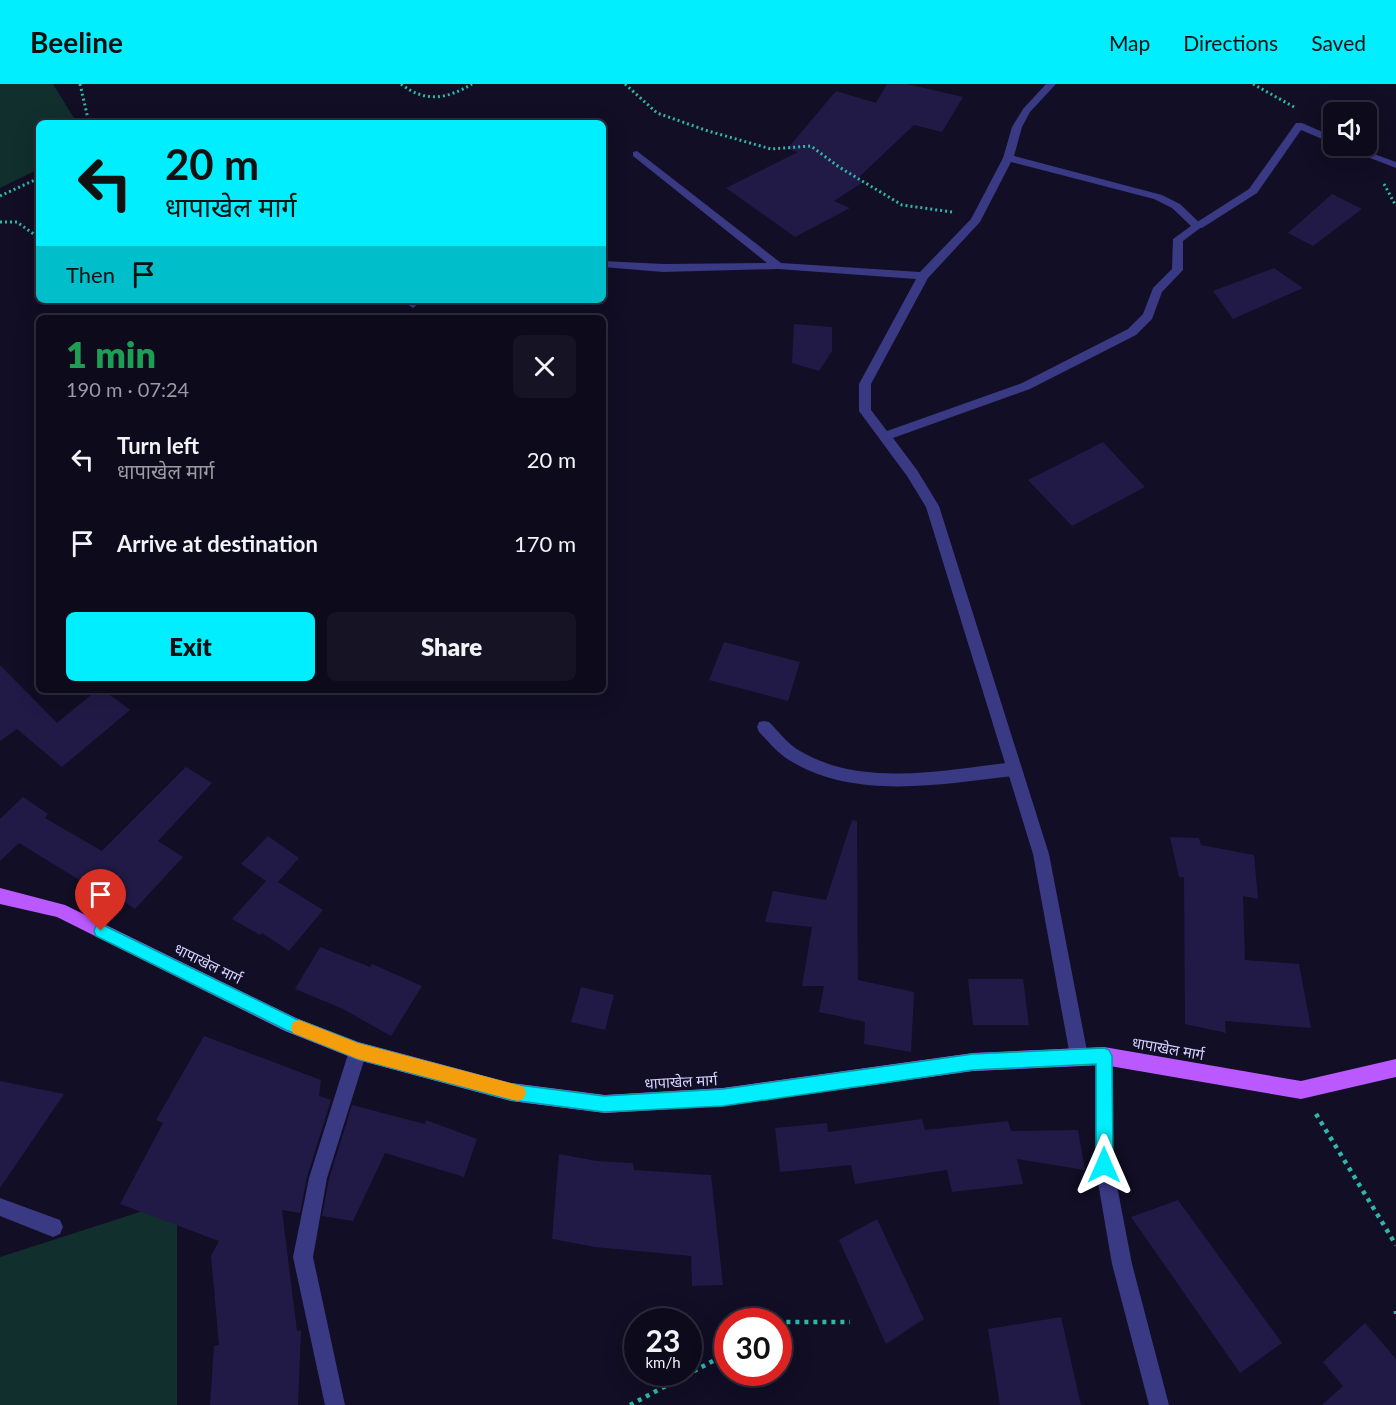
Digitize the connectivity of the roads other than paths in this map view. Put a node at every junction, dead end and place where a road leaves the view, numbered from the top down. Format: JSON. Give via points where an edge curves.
{"nodes":[{"id":1,"x":1051,"y":84,"type":"edge"},
{"id":2,"x":1323,"y":136,"type":"edge"},
{"id":3,"x":637,"y":154,"type":"dead end"},
{"id":4,"x":1371,"y":156,"type":"edge"},
{"id":5,"x":1008,"y":158,"type":"junction"},
{"id":6,"x":1396,"y":165,"type":"edge"},
{"id":7,"x":1198,"y":226,"type":"junction"},
{"id":8,"x":606,"y":264,"type":"edge"},
{"id":9,"x":778,"y":266,"type":"junction"},
{"id":10,"x":923,"y":276,"type":"junction"},
{"id":11,"x":883,"y":437,"type":"junction"},
{"id":12,"x":764,"y":727,"type":"dead end"},
{"id":13,"x":1014,"y":769,"type":"junction"},
{"id":14,"x":0,"y":896,"type":"edge"},
{"id":15,"x":358,"y":1051,"type":"junction"},
{"id":16,"x":1079,"y":1056,"type":"junction"},
{"id":17,"x":1104,"y":1056,"type":"junction"},
{"id":18,"x":1396,"y":1068,"type":"edge"},
{"id":19,"x":0,"y":1207,"type":"edge"},
{"id":20,"x":53,"y":1227,"type":"dead end"},
{"id":21,"x":335,"y":1405,"type":"edge"},
{"id":22,"x":1159,"y":1405,"type":"edge"}],
"edges":[{"from":1,"to":5,"type":"street","via":[[1026,111]]},
{"from":2,"to":7,"type":"street","via":[[1299,125],[1253,191]]},
{"from":3,"to":9,"type":"street"},
{"from":4,"to":6,"type":"street"},
{"from":5,"to":7,"type":"street","via":[[1158,197],[1176,206]]},
{"from":5,"to":10,"type":"street","via":[[976,220]]},
{"from":7,"to":11,"type":"street","via":[[1178,239],[1177,270],[1157,291],[1148,316],[1132,332],[1026,386]]},
{"from":8,"to":9,"type":"street","via":[[663,268]]},
{"from":9,"to":10,"type":"street"},
{"from":10,"to":11,"type":"street","via":[[866,384],[865,411]]},
{"from":11,"to":13,"type":"street","via":[[932,506]]},
{"from":12,"to":13,"type":"street","via":[[794,756],[822,768],[867,778],[925,779]]},
{"from":13,"to":16,"type":"street","via":[[1041,854]]},
{"from":14,"to":15,"type":"main road","name":"धापाखेल मार्ग","via":[[59,910],[291,1025]]},
{"from":15,"to":16,"type":"main road","name":"धापाखेल मार्ग","via":[[511,1092],[604,1104],[723,1097],[973,1062]]},
{"from":15,"to":21,"type":"street","via":[[318,1178],[303,1257]]},
{"from":16,"to":17,"type":"main road","name":"धापाखेल मार्ग"},
{"from":17,"to":18,"type":"main road","name":"धापाखेल मार्ग","via":[[1301,1090]]},
{"from":17,"to":22,"type":"street","via":[[1104,1165],[1122,1264]]},
{"from":19,"to":20,"type":"street"}]}
